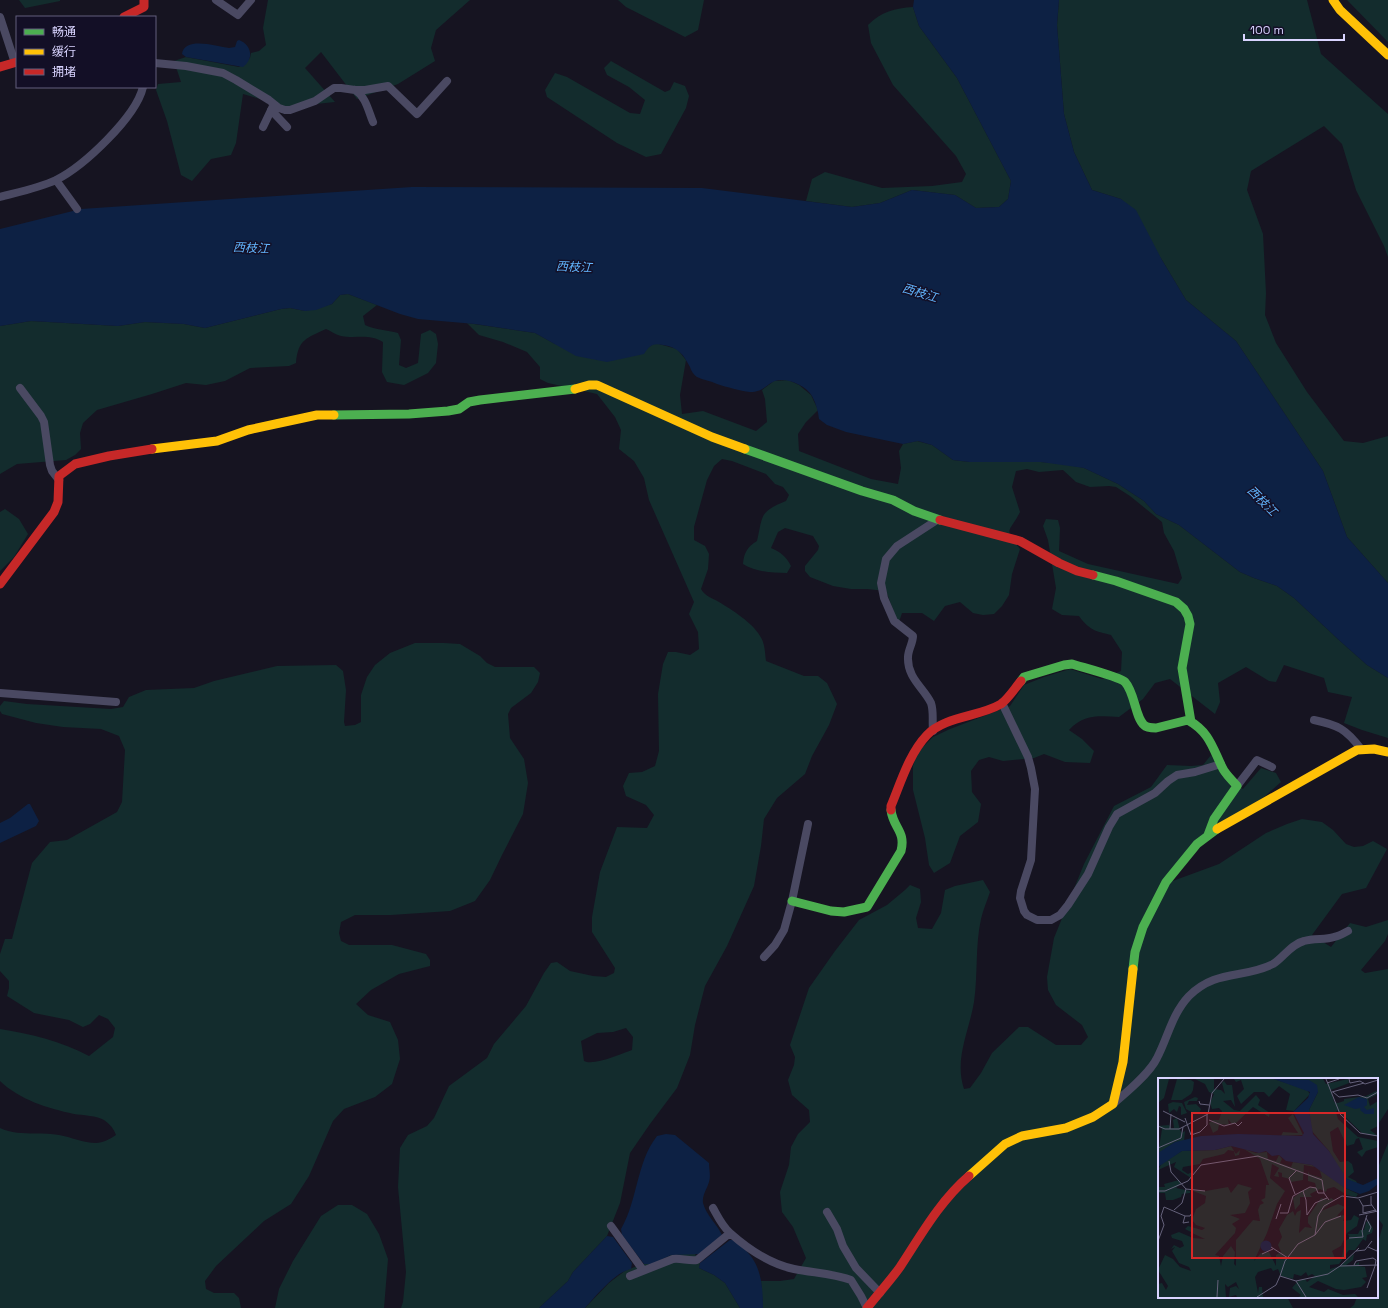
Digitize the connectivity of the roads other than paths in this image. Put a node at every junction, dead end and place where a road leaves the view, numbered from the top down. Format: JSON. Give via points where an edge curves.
{"nodes":[{"id":1,"x":144,"y":0,"type":"edge"},
{"id":2,"x":216,"y":0,"type":"edge"},
{"id":3,"x":251,"y":0,"type":"edge"},
{"id":4,"x":1333,"y":0,"type":"edge"},
{"id":5,"x":137,"y":14,"type":"edge"},
{"id":6,"x":0,"y":17,"type":"edge"},
{"id":7,"x":1388,"y":55,"type":"edge"},
{"id":8,"x":16,"y":62,"type":"edge"},
{"id":9,"x":156,"y":63,"type":"edge"},
{"id":10,"x":0,"y":67,"type":"edge"},
{"id":11,"x":447,"y":81,"type":"dead end"},
{"id":12,"x":143,"y":88,"type":"edge"},
{"id":13,"x":355,"y":90,"type":"junction"},
{"id":14,"x":273,"y":107,"type":"junction"},
{"id":15,"x":372,"y":122,"type":"dead end"},
{"id":16,"x":263,"y":127,"type":"dead end"},
{"id":17,"x":287,"y":127,"type":"dead end"},
{"id":18,"x":56,"y":180,"type":"junction"},
{"id":19,"x":0,"y":197,"type":"edge"},
{"id":20,"x":77,"y":209,"type":"dead end"},
{"id":21,"x":20,"y":388,"type":"dead end"},
{"id":22,"x":59,"y":480,"type":"junction"},
{"id":23,"x":937,"y":520,"type":"junction"},
{"id":24,"x":0,"y":584,"type":"edge"},
{"id":25,"x":0,"y":693,"type":"edge"},
{"id":26,"x":116,"y":702,"type":"dead end"},
{"id":27,"x":1002,"y":703,"type":"junction"},
{"id":28,"x":1314,"y":720,"type":"dead end"},
{"id":29,"x":1191,"y":722,"type":"junction"},
{"id":30,"x":933,"y":730,"type":"junction"},
{"id":31,"x":1361,"y":749,"type":"junction"},
{"id":32,"x":1388,"y":752,"type":"edge"},
{"id":33,"x":1221,"y":764,"type":"junction"},
{"id":34,"x":1272,"y":767,"type":"dead end"},
{"id":35,"x":1237,"y":786,"type":"junction"},
{"id":36,"x":808,"y":824,"type":"dead end"},
{"id":37,"x":1208,"y":835,"type":"junction"},
{"id":38,"x":792,"y":901,"type":"junction"},
{"id":39,"x":1348,"y":931,"type":"dead end"},
{"id":40,"x":764,"y":957,"type":"dead end"},
{"id":41,"x":1113,"y":1104,"type":"junction"},
{"id":42,"x":713,"y":1208,"type":"dead end"},
{"id":43,"x":827,"y":1212,"type":"dead end"},
{"id":44,"x":611,"y":1226,"type":"dead end"},
{"id":45,"x":730,"y":1233,"type":"junction"},
{"id":46,"x":643,"y":1270,"type":"junction"},
{"id":47,"x":630,"y":1276,"type":"dead end"},
{"id":48,"x":880,"y":1293,"type":"junction"},
{"id":49,"x":867,"y":1308,"type":"edge"}],
"edges":[{"from":1,"to":5,"type":"street","via":[[144,7]]},
{"from":2,"to":3,"type":"street","via":[[238,15]]},
{"from":4,"to":7,"type":"street","via":[[1340,10]]},
{"from":6,"to":8,"type":"street"},
{"from":8,"to":10,"type":"street"},
{"from":9,"to":14,"type":"street","via":[[223,73]]},
{"from":11,"to":13,"type":"street","via":[[417,114],[388,86]]},
{"from":12,"to":18,"type":"street","via":[[133,109],[101,146]]},
{"from":13,"to":14,"type":"street","via":[[334,88],[315,101],[290,110]]},
{"from":13,"to":15,"type":"street","via":[[364,99]]},
{"from":14,"to":16,"type":"street"},
{"from":14,"to":17,"type":"street"},
{"from":18,"to":19,"type":"street"},
{"from":18,"to":20,"type":"street"},
{"from":21,"to":22,"type":"street","via":[[44,422],[50,465]]},
{"from":22,"to":23,"type":"street","via":[[60,476],[75,464],[145,450],[217,442],[248,430],[317,415],[448,411],[480,400],[597,385],[712,437],[893,500]]},
{"from":22,"to":24,"type":"street","via":[[58,502],[54,512]]},
{"from":23,"to":29,"type":"street","via":[[1020,541],[1077,571],[1116,580],[1182,606],[1190,626],[1182,665],[1186,706]]},
{"from":23,"to":30,"type":"street","via":[[896,546],[886,559],[881,582],[884,598],[894,621],[913,636],[908,657],[910,667],[914,680],[931,703]]},
{"from":25,"to":26,"type":"street"},
{"from":27,"to":29,"type":"street","via":[[1024,677],[1072,664],[1124,681],[1131,691],[1144,725],[1156,728],[1181,721]]},
{"from":27,"to":30,"type":"street"},
{"from":27,"to":33,"type":"street","via":[[1028,757],[1034,782],[1031,860],[1020,898],[1027,915],[1037,920],[1051,920],[1060,915],[1068,905],[1088,874],[1117,814],[1155,793],[1178,775]]},
{"from":28,"to":31,"type":"street","via":[[1340,728],[1352,737]]},
{"from":29,"to":33,"type":"street","via":[[1207,735]]},
{"from":30,"to":38,"type":"street","via":[[914,751],[891,806],[892,819],[902,835],[903,843],[901,851],[867,907],[844,912],[831,911]]},
{"from":31,"to":32,"type":"street"},
{"from":31,"to":37,"type":"street"},
{"from":33,"to":35,"type":"street"},
{"from":34,"to":35,"type":"street","via":[[1257,760]]},
{"from":35,"to":37,"type":"street","via":[[1214,819]]},
{"from":36,"to":38,"type":"street"},
{"from":37,"to":41,"type":"street","via":[[1197,844],[1166,882],[1143,928],[1135,952],[1123,1062]]},
{"from":38,"to":40,"type":"street","via":[[784,930]]},
{"from":39,"to":41,"type":"street","via":[[1334,938],[1302,941],[1274,963],[1208,982],[1190,996],[1177,1011],[1156,1060],[1130,1090]]},
{"from":41,"to":48,"type":"street","via":[[1093,1117],[1066,1128],[1022,1136],[1005,1144],[958,1185],[925,1226]]},
{"from":42,"to":45,"type":"street","via":[[720,1222]]},
{"from":43,"to":48,"type":"street","via":[[856,1268]]},
{"from":44,"to":46,"type":"street"},
{"from":45,"to":46,"type":"street","via":[[697,1260],[679,1258]]},
{"from":45,"to":49,"type":"street","via":[[763,1257],[781,1265],[851,1280]]},
{"from":46,"to":47,"type":"street"},
{"from":48,"to":49,"type":"street"}]}
